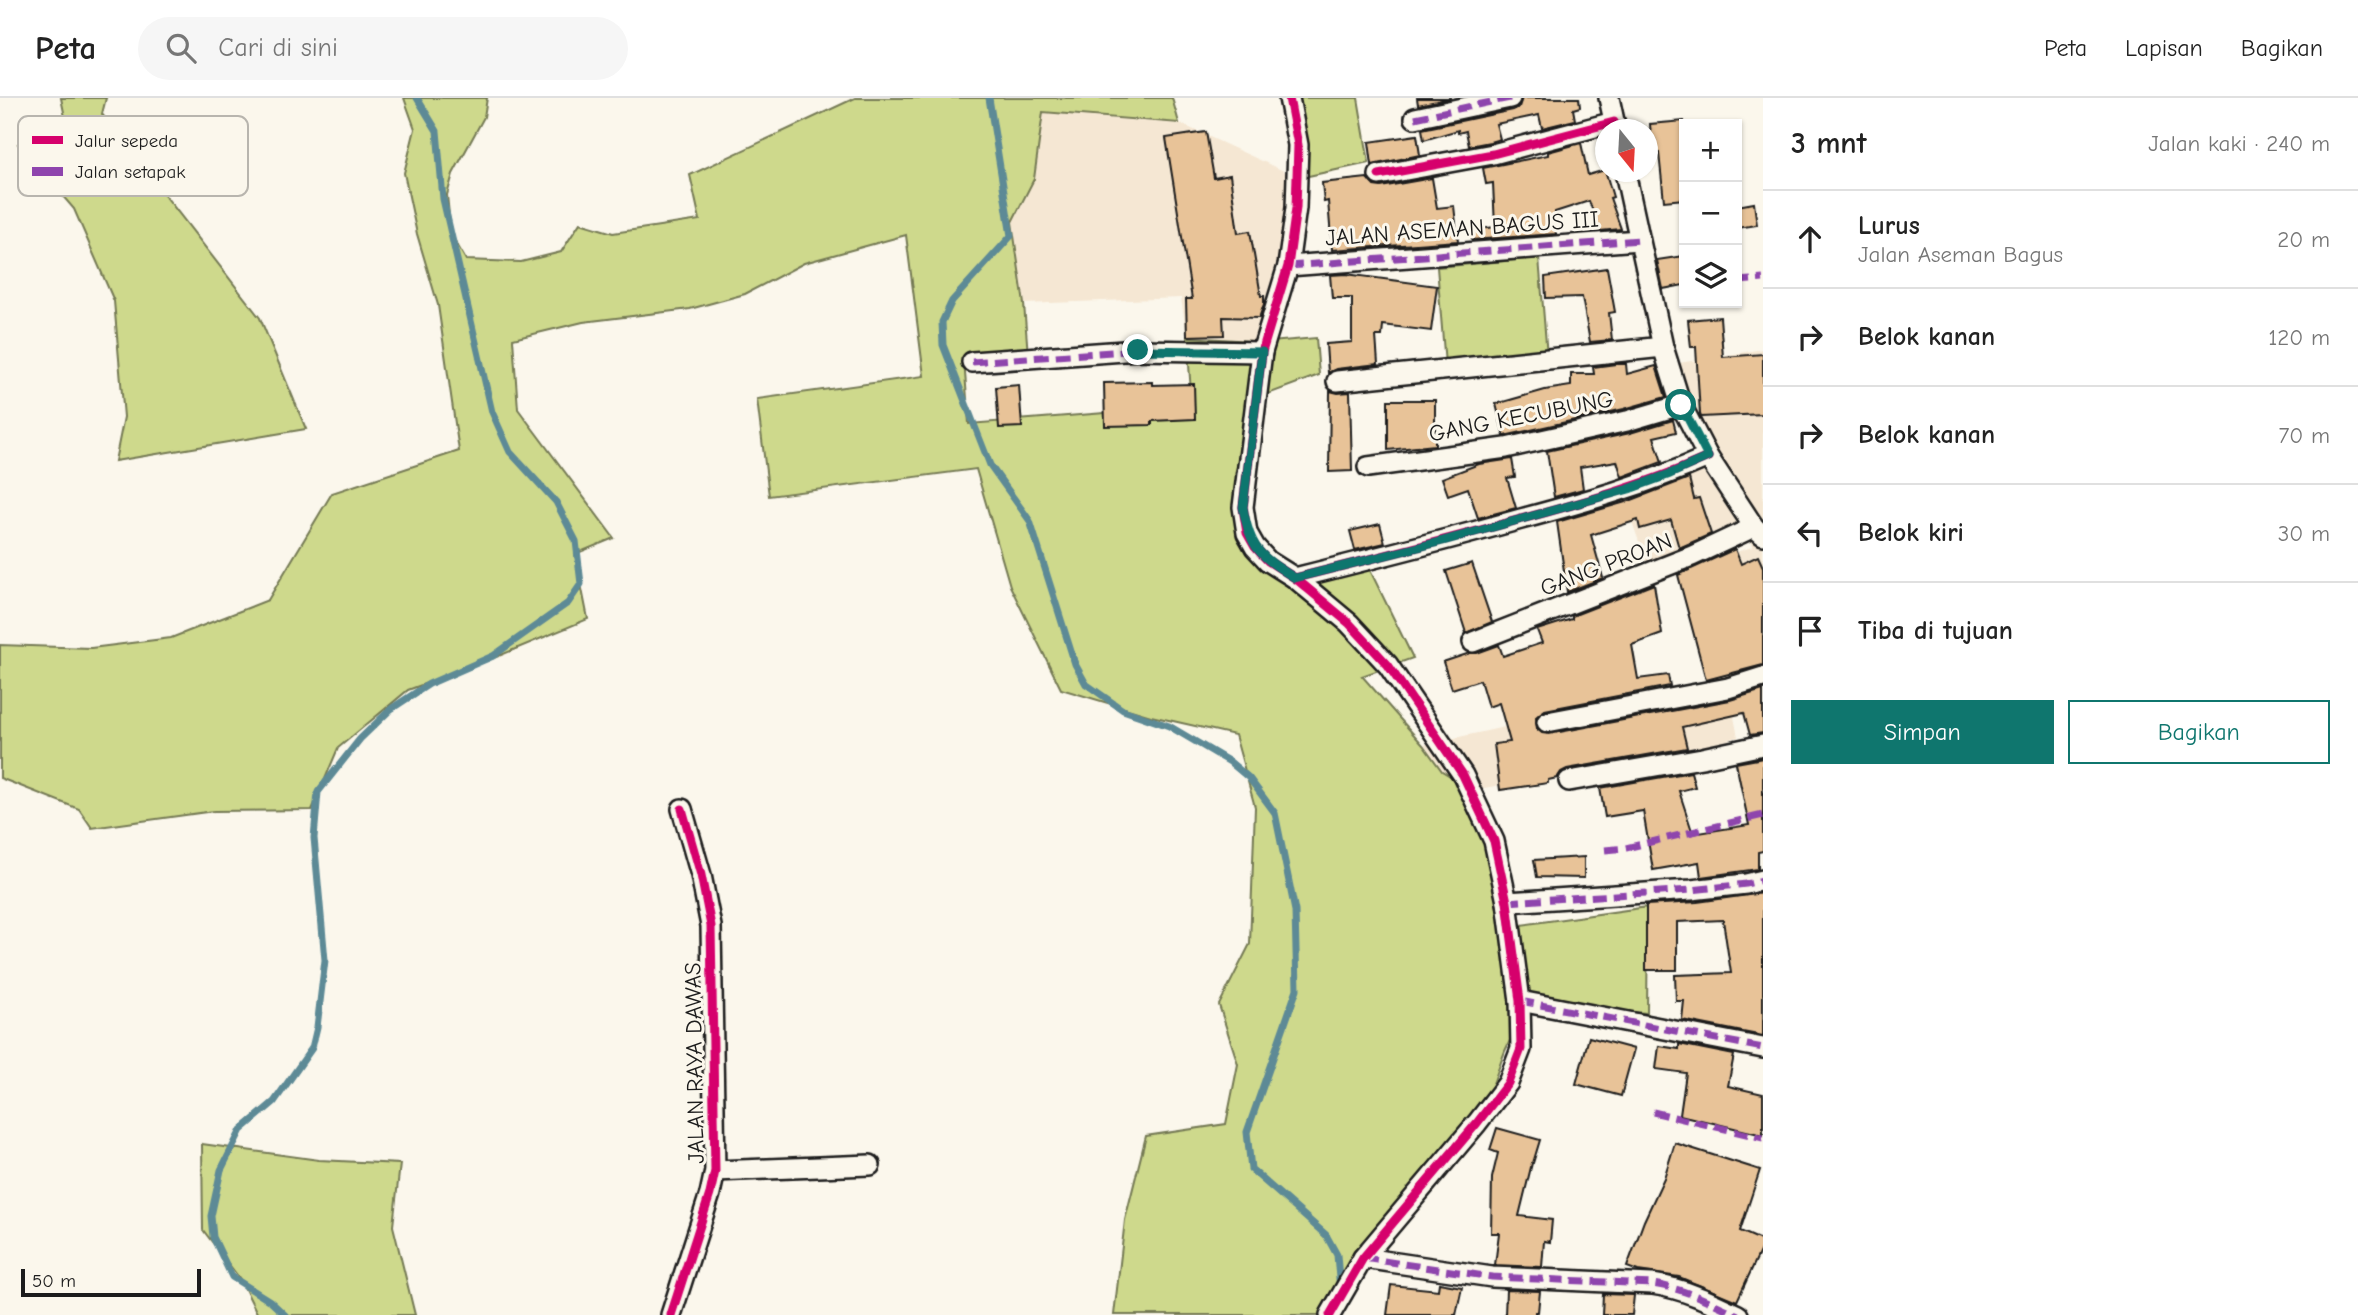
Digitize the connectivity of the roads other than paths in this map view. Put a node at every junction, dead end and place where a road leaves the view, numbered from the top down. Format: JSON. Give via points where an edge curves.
{"nodes":[{"id":1,"x":1289,"y":98,"type":"edge"},
{"id":2,"x":1510,"y":98,"type":"edge"},
{"id":3,"x":1609,"y":98,"type":"edge"},
{"id":4,"x":1415,"y":118,"type":"dead end"},
{"id":5,"x":1614,"y":119,"type":"edge"},
{"id":6,"x":1595,"y":131,"type":"edge"},
{"id":7,"x":1380,"y":175,"type":"dead end"},
{"id":8,"x":1627,"y":182,"type":"edge"},
{"id":9,"x":1639,"y":240,"type":"junction"},
{"id":10,"x":1288,"y":266,"type":"junction"},
{"id":11,"x":1663,"y":346,"type":"junction"},
{"id":12,"x":1262,"y":352,"type":"junction"},
{"id":13,"x":972,"y":362,"type":"dead end"},
{"id":14,"x":1337,"y":381,"type":"dead end"},
{"id":15,"x":1681,"y":405,"type":"junction"},
{"id":16,"x":1708,"y":457,"type":"junction"},
{"id":17,"x":1368,"y":467,"type":"dead end"},
{"id":18,"x":1758,"y":531,"type":"edge"},
{"id":19,"x":1295,"y":578,"type":"junction"},
{"id":20,"x":1473,"y":642,"type":"dead end"},
{"id":21,"x":1763,"y":677,"type":"edge"},
{"id":22,"x":1547,"y":722,"type":"dead end"},
{"id":23,"x":1763,"y":745,"type":"edge"},
{"id":24,"x":1569,"y":781,"type":"dead end"},
{"id":25,"x":681,"y":809,"type":"dead end"},
{"id":26,"x":1763,"y":880,"type":"edge"},
{"id":27,"x":1507,"y":902,"type":"junction"},
{"id":28,"x":1520,"y":1001,"type":"junction"},
{"id":29,"x":1763,"y":1048,"type":"edge"},
{"id":30,"x":870,"y":1165,"type":"dead end"},
{"id":31,"x":715,"y":1171,"type":"junction"},
{"id":32,"x":1363,"y":1258,"type":"junction"},
{"id":33,"x":1727,"y":1312,"type":"edge"},
{"id":34,"x":671,"y":1315,"type":"edge"},
{"id":35,"x":1330,"y":1315,"type":"edge"}],
"edges":[{"from":1,"to":10,"type":"street","via":[[1297,145],[1296,208]]},
{"from":2,"to":4,"type":"street"},
{"from":3,"to":5,"type":"street"},
{"from":6,"to":7,"type":"street"},
{"from":8,"to":9,"type":"street"},
{"from":9,"to":10,"type":"street","name":"JALAN ASEMAN BAGUS III"},
{"from":9,"to":11,"type":"street"},
{"from":10,"to":12,"type":"street"},
{"from":11,"to":14,"type":"street"},
{"from":11,"to":15,"type":"street"},
{"from":12,"to":13,"type":"street","via":[[1138,350]]},
{"from":12,"to":19,"type":"street","via":[[1243,507],[1247,533],[1255,547]]},
{"from":15,"to":16,"type":"street"},
{"from":15,"to":17,"type":"street","name":"GANG KECUBUNG","via":[[1506,448]]},
{"from":16,"to":18,"type":"street"},
{"from":16,"to":19,"type":"street","via":[[1618,492]]},
{"from":18,"to":20,"type":"street","name":"GANG PROAN"},
{"from":19,"to":27,"type":"street","via":[[1388,665],[1463,775],[1494,841]]},
{"from":21,"to":22,"type":"street","via":[[1728,688]]},
{"from":23,"to":24,"type":"street"},
{"from":25,"to":31,"type":"street","name":"JALAN RAYA DAWAS","via":[[711,926]]},
{"from":26,"to":27,"type":"street","via":[[1714,888]]},
{"from":27,"to":28,"type":"street"},
{"from":28,"to":29,"type":"street"},
{"from":28,"to":32,"type":"street","via":[[1521,1049],[1508,1083]]},
{"from":30,"to":31,"type":"street"},
{"from":31,"to":34,"type":"street","name":"JALAN RAYA DAWAS"},
{"from":32,"to":33,"type":"street","via":[[1492,1277],[1653,1284],[1700,1296]]},
{"from":32,"to":35,"type":"street"}]}
